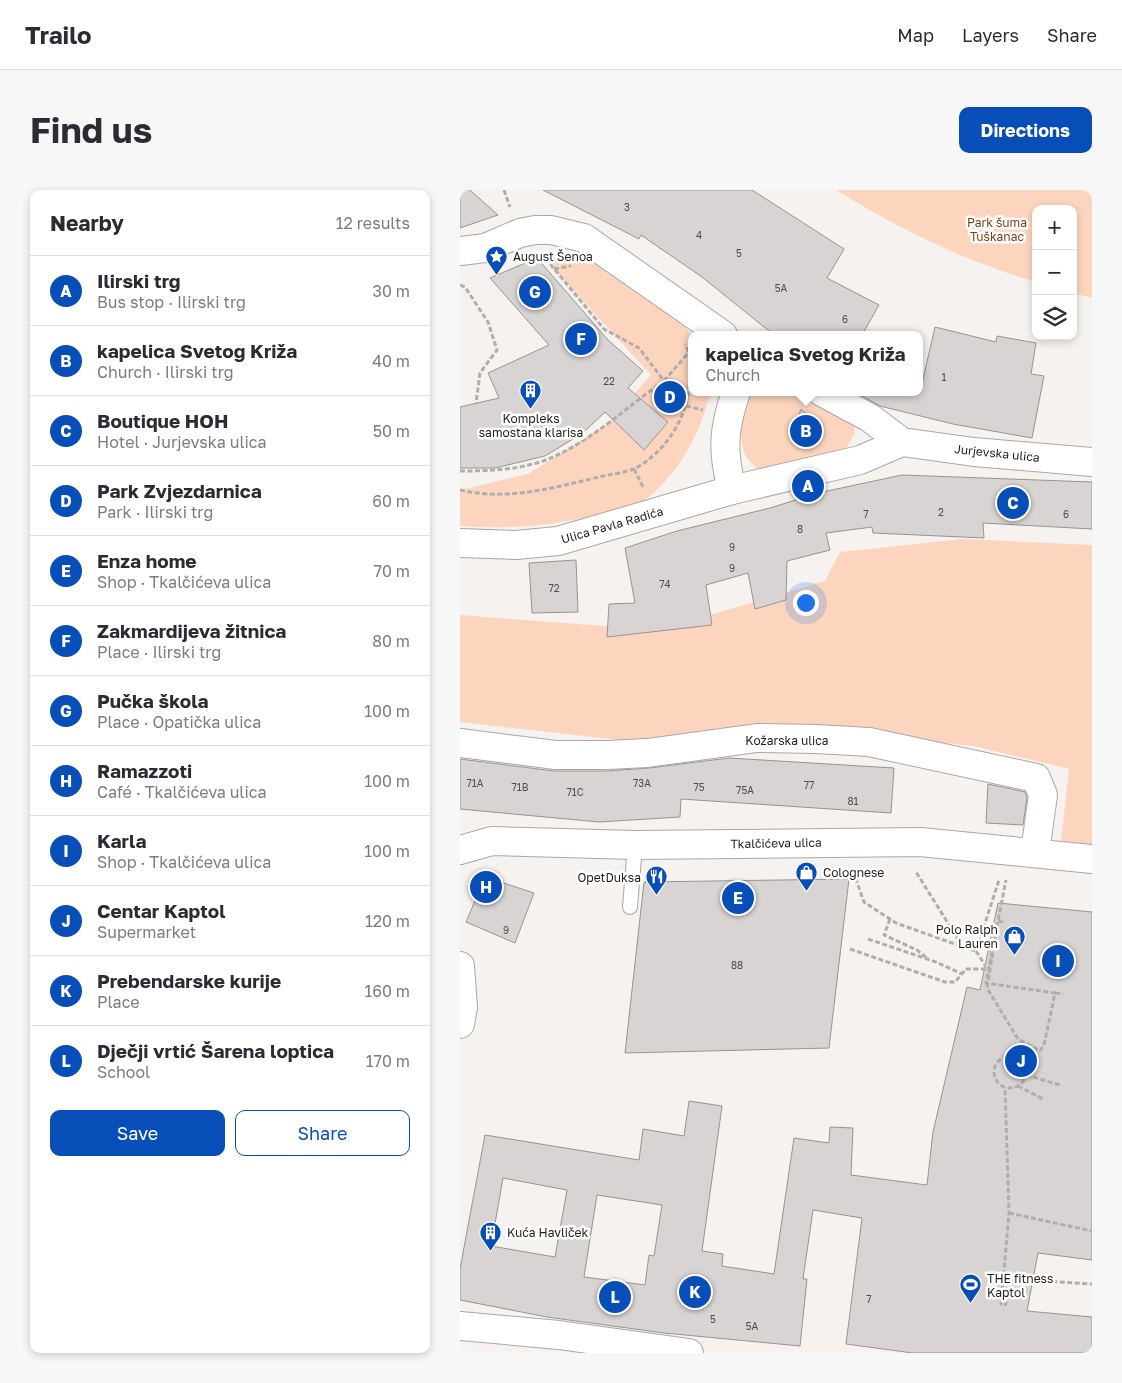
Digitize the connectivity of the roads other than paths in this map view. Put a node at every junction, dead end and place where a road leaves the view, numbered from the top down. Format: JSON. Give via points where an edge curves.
{"nodes":[{"id":1,"x":460,"y":251,"type":"edge"},
{"id":2,"x":717,"y":331,"type":"edge"},
{"id":3,"x":735,"y":396,"type":"edge"},
{"id":4,"x":829,"y":396,"type":"edge"},
{"id":5,"x":902,"y":442,"type":"junction"},
{"id":6,"x":1092,"y":462,"type":"edge"},
{"id":7,"x":732,"y":490,"type":"junction"},
{"id":8,"x":460,"y":543,"type":"edge"},
{"id":9,"x":460,"y":743,"type":"edge"},
{"id":10,"x":635,"y":845,"type":"junction"},
{"id":11,"x":460,"y":850,"type":"edge"},
{"id":12,"x":1035,"y":852,"type":"junction"},
{"id":13,"x":1092,"y":858,"type":"edge"},
{"id":14,"x":630,"y":907,"type":"dead end"},
{"id":15,"x":460,"y":966,"type":"edge"},
{"id":16,"x":460,"y":1024,"type":"edge"},
{"id":17,"x":460,"y":1326,"type":"edge"},
{"id":18,"x":690,"y":1353,"type":"edge"}],
"edges":[{"from":1,"to":2,"type":"street","via":[[485,248],[520,233],[550,230],[584,238]]},
{"from":3,"to":7,"type":"street","via":[[724,437]]},
{"from":4,"to":5,"type":"street","via":[[870,418]]},
{"from":5,"to":6,"type":"street","name":"Jurjevska ulica"},
{"from":5,"to":7,"type":"street","name":"Ulica Pavla Radića","via":[[860,460]]},
{"from":7,"to":8,"type":"street","name":"Ulica Pavla Radića","via":[[558,541],[516,545]]},
{"from":9,"to":12,"type":"street","name":"Kožarska ulica","via":[[556,755],[607,755],[647,753],[757,738],[869,742],[1036,778],[1043,796]]},
{"from":10,"to":11,"type":"street","name":"Tkalčićeva ulica","via":[[492,841]]},
{"from":10,"to":12,"type":"street","name":"Tkalčićeva ulica","via":[[920,842]]},
{"from":10,"to":14,"type":"lane"},
{"from":12,"to":13,"type":"street","name":"Tkalčićeva ulica"},
{"from":15,"to":16,"type":"street","via":[[463,1007]]},
{"from":17,"to":18,"type":"street","via":[[559,1335]]}]}
